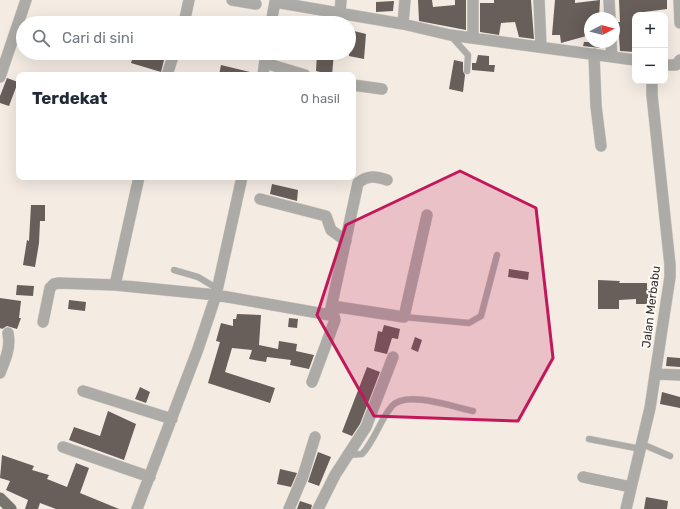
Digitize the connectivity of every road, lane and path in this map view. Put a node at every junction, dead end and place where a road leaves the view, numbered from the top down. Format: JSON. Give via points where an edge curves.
{"nodes":[{"id":1,"x":26,"y":0,"type":"edge"},
{"id":2,"x":189,"y":0,"type":"edge"},
{"id":3,"x":232,"y":0,"type":"edge"},
{"id":4,"x":341,"y":0,"type":"edge"},
{"id":5,"x":405,"y":0,"type":"edge"},
{"id":6,"x":472,"y":0,"type":"edge"},
{"id":7,"x":539,"y":0,"type":"edge"},
{"id":8,"x":609,"y":0,"type":"edge"},
{"id":9,"x":678,"y":0,"type":"edge"},
{"id":10,"x":275,"y":1,"type":"edge"},
{"id":11,"x":256,"y":4,"type":"dead end"},
{"id":12,"x":610,"y":12,"type":"edge"},
{"id":13,"x":340,"y":13,"type":"junction"},
{"id":14,"x":21,"y":16,"type":"edge"},
{"id":15,"x":186,"y":16,"type":"edge"},
{"id":16,"x":272,"y":16,"type":"edge"},
{"id":17,"x":680,"y":23,"type":"edge"},
{"id":18,"x":403,"y":24,"type":"junction"},
{"id":19,"x":16,"y":30,"type":"edge"},
{"id":20,"x":450,"y":35,"type":"junction"},
{"id":21,"x":473,"y":37,"type":"junction"},
{"id":22,"x":541,"y":46,"type":"junction"},
{"id":23,"x":611,"y":48,"type":"edge"},
{"id":24,"x":594,"y":54,"type":"junction"},
{"id":25,"x":612,"y":57,"type":"junction"},
{"id":26,"x":172,"y":60,"type":"edge"},
{"id":27,"x":266,"y":60,"type":"edge"},
{"id":28,"x":271,"y":60,"type":"edge"},
{"id":29,"x":632,"y":60,"type":"edge"},
{"id":30,"x":680,"y":60,"type":"edge"},
{"id":31,"x":668,"y":65,"type":"edge"},
{"id":32,"x":468,"y":71,"type":"dead end"},
{"id":33,"x":168,"y":72,"type":"edge"},
{"id":34,"x":264,"y":72,"type":"edge"},
{"id":35,"x":298,"y":72,"type":"edge"},
{"id":36,"x":0,"y":77,"type":"edge"},
{"id":37,"x":652,"y":84,"type":"edge"},
{"id":38,"x":356,"y":85,"type":"edge"},
{"id":39,"x":382,"y":89,"type":"dead end"},
{"id":40,"x":602,"y":146,"type":"dead end"},
{"id":41,"x":138,"y":180,"type":"edge"},
{"id":42,"x":241,"y":180,"type":"edge"},
{"id":43,"x":387,"y":180,"type":"dead end"},
{"id":44,"x":260,"y":199,"type":"dead end"},
{"id":45,"x":428,"y":215,"type":"dead end"},
{"id":46,"x":346,"y":241,"type":"junction"},
{"id":47,"x":497,"y":255,"type":"dead end"},
{"id":48,"x":174,"y":270,"type":"dead end"},
{"id":49,"x":115,"y":285,"type":"junction"},
{"id":50,"x":217,"y":292,"type":"junction"},
{"id":51,"x":331,"y":310,"type":"junction"},
{"id":52,"x":404,"y":316,"type":"junction"},
{"id":53,"x":43,"y":322,"type":"dead end"},
{"id":54,"x":8,"y":333,"type":"dead end"},
{"id":55,"x":393,"y":357,"type":"dead end"},
{"id":56,"x":0,"y":373,"type":"edge"},
{"id":57,"x":655,"y":374,"type":"junction"},
{"id":58,"x":680,"y":375,"type":"edge"},
{"id":59,"x":312,"y":382,"type":"dead end"},
{"id":60,"x":83,"y":391,"type":"dead end"},
{"id":61,"x":473,"y":411,"type":"dead end"},
{"id":62,"x":172,"y":419,"type":"junction"},
{"id":63,"x":315,"y":437,"type":"dead end"},
{"id":64,"x":589,"y":440,"type":"dead end"},
{"id":65,"x":63,"y":447,"type":"dead end"},
{"id":66,"x":641,"y":447,"type":"junction"},
{"id":67,"x":348,"y":455,"type":"junction"},
{"id":68,"x":670,"y":456,"type":"dead end"},
{"id":69,"x":150,"y":477,"type":"junction"},
{"id":70,"x":584,"y":477,"type":"dead end"},
{"id":71,"x":631,"y":487,"type":"junction"},
{"id":72,"x":0,"y":498,"type":"edge"},
{"id":73,"x":11,"y":509,"type":"edge"},
{"id":74,"x":137,"y":509,"type":"edge"},
{"id":75,"x":289,"y":509,"type":"edge"},
{"id":76,"x":318,"y":509,"type":"edge"},
{"id":77,"x":626,"y":509,"type":"edge"}],
"edges":[{"from":1,"to":14,"type":"street"},
{"from":2,"to":15,"type":"street"},
{"from":3,"to":11,"type":"street"},
{"from":4,"to":13,"type":"street"},
{"from":5,"to":18,"type":"street"},
{"from":6,"to":21,"type":"street"},
{"from":7,"to":22,"type":"street"},
{"from":8,"to":12,"type":"street"},
{"from":9,"to":17,"type":"street"},
{"from":10,"to":13,"type":"street"},
{"from":10,"to":16,"type":"street"},
{"from":13,"to":18,"type":"street"},
{"from":18,"to":20,"type":"street"},
{"from":19,"to":36,"type":"street"},
{"from":20,"to":21,"type":"street"},
{"from":20,"to":32,"type":"lane","via":[[468,55]]},
{"from":21,"to":22,"type":"street"},
{"from":22,"to":24,"type":"street"},
{"from":23,"to":25,"type":"street"},
{"from":24,"to":25,"type":"street"},
{"from":24,"to":40,"type":"street","via":[[596,106]]},
{"from":25,"to":29,"type":"street"},
{"from":26,"to":33,"type":"street"},
{"from":27,"to":34,"type":"street"},
{"from":28,"to":35,"type":"street"},
{"from":30,"to":31,"type":"street","via":[[676,65]]},
{"from":37,"to":57,"type":"street","name":"Jalan Merbabu","via":[[670,264]]},
{"from":38,"to":39,"type":"street"},
{"from":41,"to":49,"type":"street"},
{"from":42,"to":50,"type":"street"},
{"from":43,"to":46,"type":"street","via":[[370,176],[358,183]]},
{"from":44,"to":46,"type":"street","via":[[326,216],[331,230]]},
{"from":45,"to":52,"type":"street"},
{"from":46,"to":51,"type":"street"},
{"from":47,"to":52,"type":"lane","via":[[481,316],[475,320],[469,322]]},
{"from":48,"to":50,"type":"lane","via":[[198,277]]},
{"from":49,"to":50,"type":"street"},
{"from":49,"to":53,"type":"street","via":[[54,284],[50,288]]},
{"from":50,"to":51,"type":"street"},
{"from":50,"to":62,"type":"street"},
{"from":51,"to":52,"type":"street"},
{"from":51,"to":59,"type":"street","via":[[335,320]]},
{"from":54,"to":56,"type":"street","via":[[9,349]]},
{"from":55,"to":67,"type":"street","via":[[366,427]]},
{"from":57,"to":58,"type":"street"},
{"from":57,"to":66,"type":"street","name":"Jalan Merbabu"},
{"from":60,"to":62,"type":"street"},
{"from":61,"to":67,"type":"lane","via":[[425,400],[400,400],[392,406],[362,454]]},
{"from":62,"to":69,"type":"street"},
{"from":63,"to":75,"type":"street"},
{"from":64,"to":66,"type":"lane"},
{"from":65,"to":69,"type":"street"},
{"from":66,"to":68,"type":"lane"},
{"from":66,"to":71,"type":"street","name":"Jalan Merbabu"},
{"from":67,"to":76,"type":"street"},
{"from":69,"to":74,"type":"street"},
{"from":70,"to":71,"type":"street"},
{"from":71,"to":77,"type":"street","name":"Jalan Merbabu"},
{"from":72,"to":73,"type":"main road"}]}
